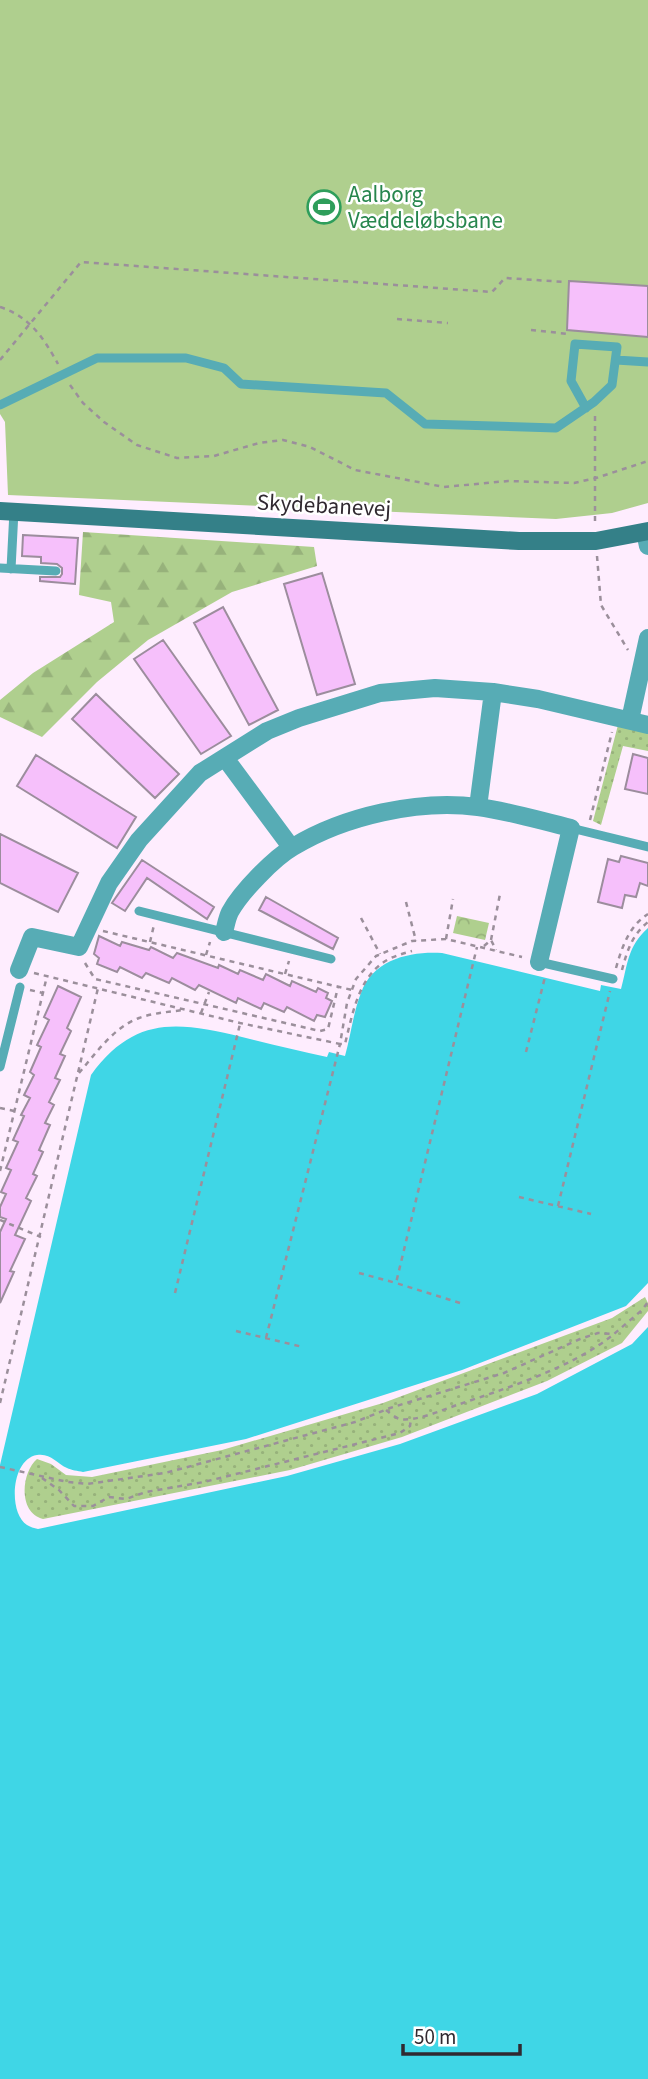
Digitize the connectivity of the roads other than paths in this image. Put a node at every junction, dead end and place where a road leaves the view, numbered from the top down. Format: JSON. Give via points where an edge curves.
{"nodes":[{"id":1,"x":616,"y":360,"type":"junction"},
{"id":2,"x":648,"y":362,"type":"edge"},
{"id":3,"x":0,"y":405,"type":"edge"},
{"id":4,"x":590,"y":405,"type":"junction"},
{"id":5,"x":7,"y":511,"type":"edge"},
{"id":6,"x":647,"y":536,"type":"edge"},
{"id":7,"x":0,"y":568,"type":"edge"},
{"id":8,"x":11,"y":569,"type":"junction"},
{"id":9,"x":56,"y":572,"type":"dead end"},
{"id":10,"x":648,"y":638,"type":"edge"},
{"id":11,"x":493,"y":692,"type":"junction"},
{"id":12,"x":623,"y":719,"type":"junction"},
{"id":13,"x":648,"y":725,"type":"edge"},
{"id":14,"x":225,"y":758,"type":"junction"},
{"id":15,"x":478,"y":807,"type":"junction"},
{"id":16,"x":579,"y":830,"type":"junction"},
{"id":17,"x":292,"y":847,"type":"junction"},
{"id":18,"x":648,"y":847,"type":"edge"},
{"id":19,"x":139,"y":911,"type":"dead end"},
{"id":20,"x":224,"y":932,"type":"junction"},
{"id":21,"x":331,"y":959,"type":"dead end"},
{"id":22,"x":543,"y":963,"type":"joint"},
{"id":23,"x":20,"y":978,"type":"joint"},
{"id":24,"x":612,"y":981,"type":"road end"},
{"id":25,"x":0,"y":1067,"type":"edge"}],
"edges":[{"from":1,"to":2,"type":"lane"},
{"from":1,"to":4,"type":"lane","via":[[612,385]]},
{"from":1,"to":4,"type":"lane","via":[[617,347],[575,344],[571,381]]},
{"from":3,"to":4,"type":"lane","via":[[97,358],[186,358],[224,368],[241,384],[386,393],[425,424],[556,428]]},
{"from":5,"to":6,"type":"street","name":"Skydebanevej","via":[[519,541]]},
{"from":5,"to":8,"type":"lane"},
{"from":7,"to":8,"type":"lane"},
{"from":8,"to":9,"type":"lane"},
{"from":10,"to":12,"type":"street"},
{"from":11,"to":12,"type":"street"},
{"from":11,"to":14,"type":"street","via":[[435,688],[380,693],[273,729]]},
{"from":11,"to":15,"type":"street"},
{"from":12,"to":13,"type":"street"},
{"from":14,"to":17,"type":"street"},
{"from":14,"to":23,"type":"street","via":[[201,773],[139,840],[108,883],[79,947],[32,937]]},
{"from":15,"to":16,"type":"street"},
{"from":15,"to":17,"type":"street","via":[[425,805],[379,814],[334,827]]},
{"from":16,"to":18,"type":"lane"},
{"from":16,"to":22,"type":"street"},
{"from":17,"to":20,"type":"street","via":[[241,897]]},
{"from":19,"to":20,"type":"lane"},
{"from":20,"to":21,"type":"lane"},
{"from":22,"to":24,"type":"lane"},
{"from":23,"to":25,"type":"lane"}]}
